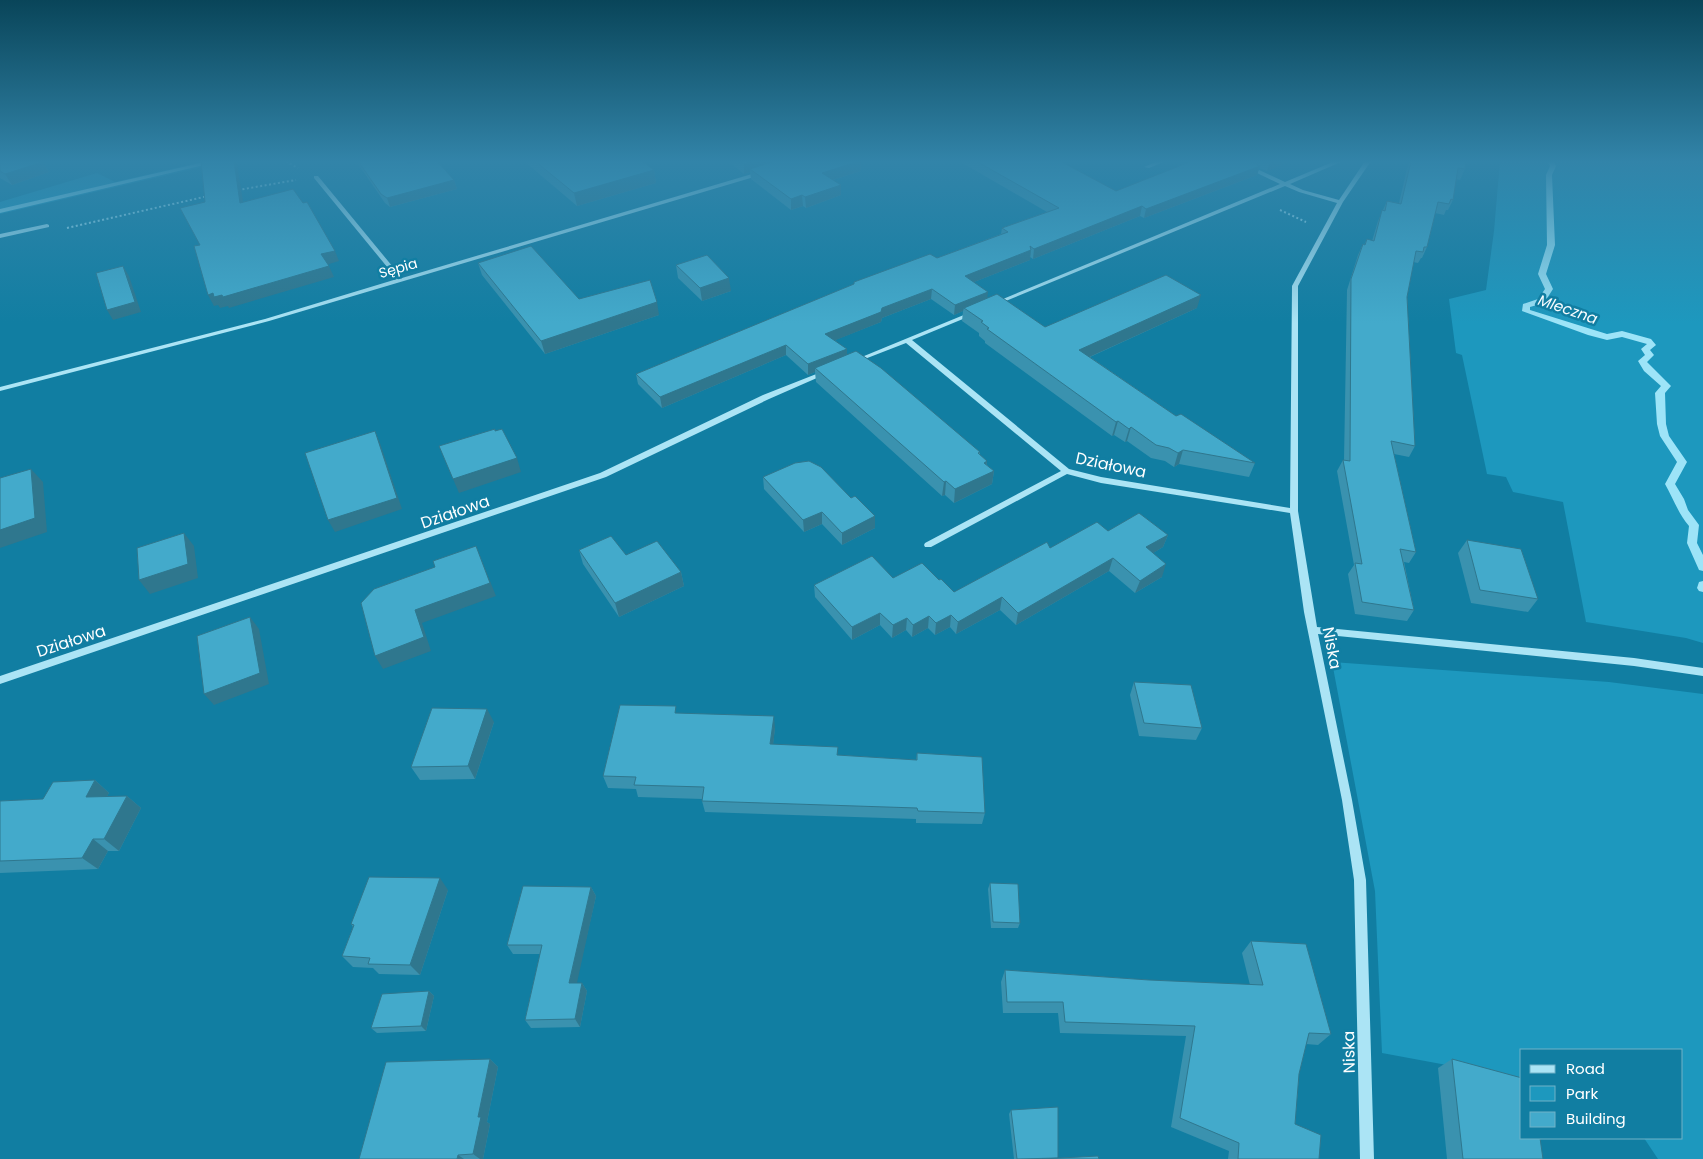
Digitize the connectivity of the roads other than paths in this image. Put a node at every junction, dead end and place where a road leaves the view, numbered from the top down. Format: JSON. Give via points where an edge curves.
{"nodes":[{"id":1,"x":347,"y":215,"type":"edge"},
{"id":2,"x":619,"y":215,"type":"edge"},
{"id":3,"x":1210,"y":215,"type":"edge"},
{"id":4,"x":1333,"y":215,"type":"edge"},
{"id":5,"x":47,"y":226,"type":"dead end"},
{"id":6,"x":0,"y":236,"type":"edge"},
{"id":7,"x":400,"y":280,"type":"junction"},
{"id":8,"x":990,"y":306,"type":"edge"},
{"id":9,"x":980,"y":310,"type":"edge"},
{"id":10,"x":906,"y":340,"type":"junction"},
{"id":11,"x":845,"y":365,"type":"edge"},
{"id":12,"x":836,"y":368,"type":"edge"},
{"id":13,"x":0,"y":389,"type":"edge"},
{"id":14,"x":1066,"y":471,"type":"junction"},
{"id":15,"x":1294,"y":511,"type":"junction"},
{"id":16,"x":928,"y":545,"type":"dead end"},
{"id":17,"x":1312,"y":630,"type":"junction"},
{"id":18,"x":1703,"y":672,"type":"edge"},
{"id":19,"x":0,"y":680,"type":"edge"},
{"id":20,"x":1367,"y":1159,"type":"edge"}],
"edges":[{"from":1,"to":7,"type":"street"},
{"from":2,"to":7,"type":"street","name":"Sępia"},
{"from":3,"to":8,"type":"street"},
{"from":4,"to":15,"type":"street","name":"Niska","via":[[1294,286]]},
{"from":5,"to":6,"type":"street"},
{"from":7,"to":13,"type":"street","name":"Sępia","via":[[208,336]]},
{"from":9,"to":10,"type":"street"},
{"from":10,"to":11,"type":"street"},
{"from":10,"to":14,"type":"street","name":"Działowa"},
{"from":12,"to":19,"type":"street","name":"Działowa","via":[[766,397],[603,476]]},
{"from":14,"to":15,"type":"street","name":"Działowa","via":[[1101,480]]},
{"from":14,"to":16,"type":"street"},
{"from":15,"to":17,"type":"street","name":"Niska"},
{"from":17,"to":18,"type":"street","via":[[1634,662]]},
{"from":17,"to":20,"type":"street","name":"Niska","via":[[1360,880]]}]}
